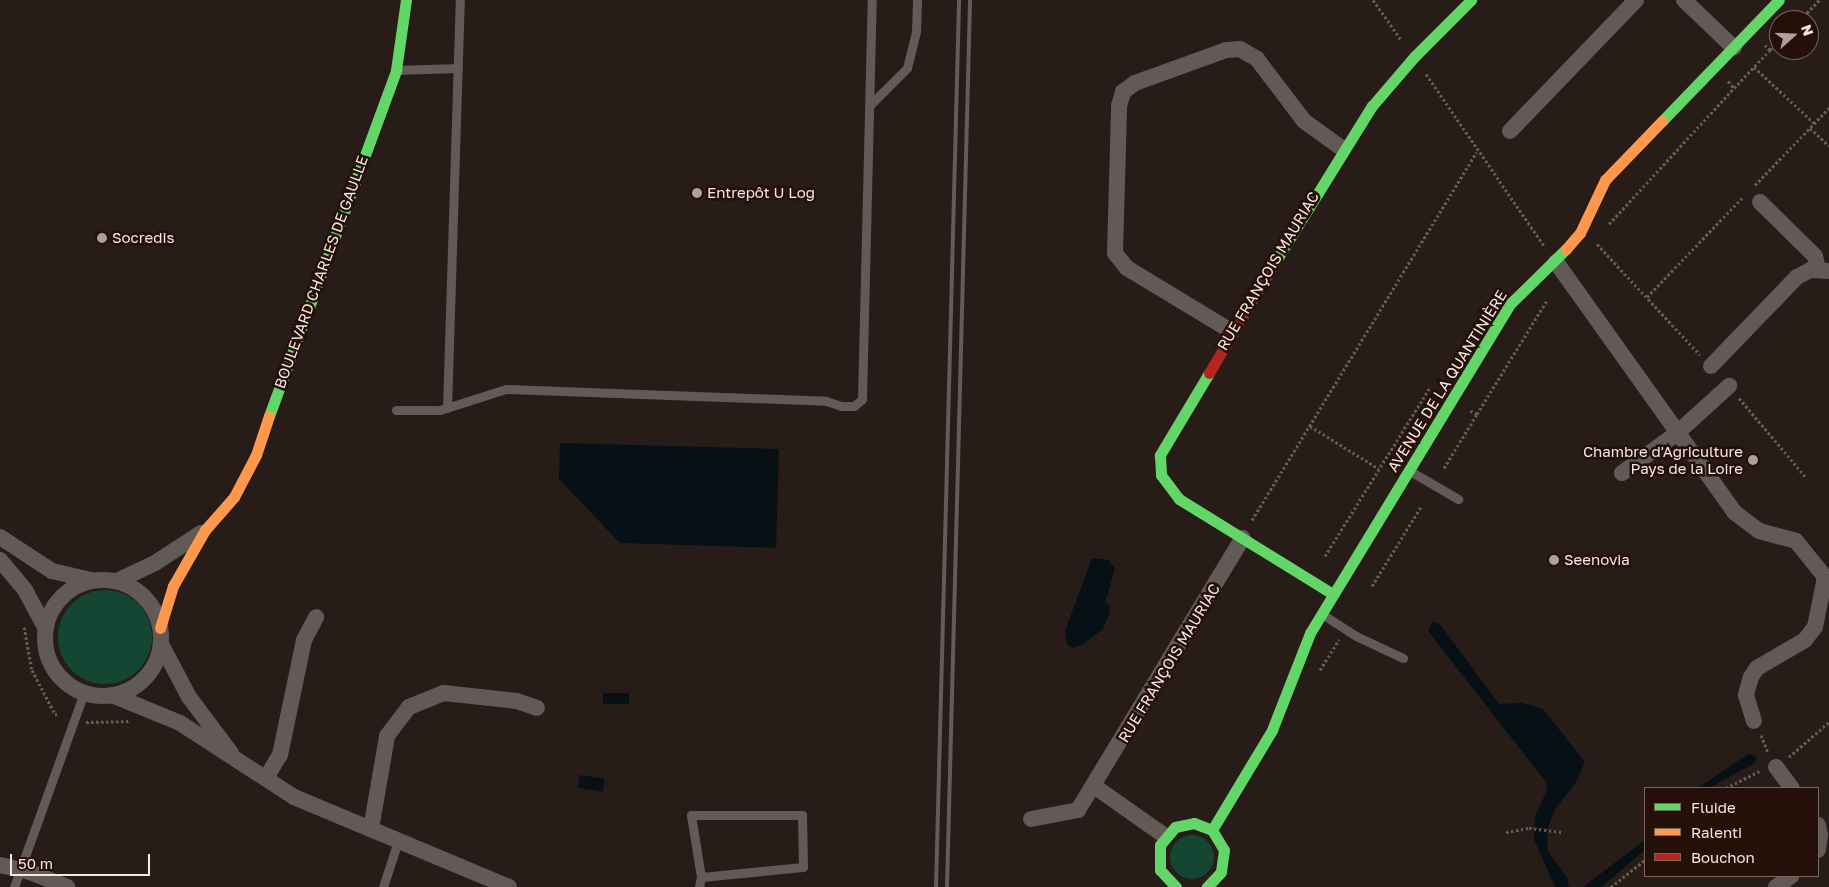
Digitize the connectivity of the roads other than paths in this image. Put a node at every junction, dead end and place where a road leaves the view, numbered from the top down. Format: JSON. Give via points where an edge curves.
{"nodes":[{"id":1,"x":406,"y":0,"type":"edge"},
{"id":2,"x":460,"y":0,"type":"edge"},
{"id":3,"x":872,"y":0,"type":"edge"},
{"id":4,"x":917,"y":0,"type":"edge"},
{"id":5,"x":1471,"y":0,"type":"edge"},
{"id":6,"x":1636,"y":0,"type":"edge"},
{"id":7,"x":1684,"y":0,"type":"edge"},
{"id":8,"x":1779,"y":0,"type":"edge"},
{"id":9,"x":1734,"y":48,"type":"junction"},
{"id":10,"x":458,"y":68,"type":"junction"},
{"id":11,"x":396,"y":70,"type":"junction"},
{"id":12,"x":869,"y":106,"type":"junction"},
{"id":13,"x":1510,"y":131,"type":"dead end"},
{"id":14,"x":1342,"y":149,"type":"junction"},
{"id":15,"x":1760,"y":202,"type":"dead end"},
{"id":16,"x":1556,"y":262,"type":"junction"},
{"id":17,"x":1824,"y":270,"type":"edge"},
{"id":18,"x":1231,"y":331,"type":"junction"},
{"id":19,"x":1711,"y":366,"type":"road end"},
{"id":20,"x":1729,"y":386,"type":"road end"},
{"id":21,"x":447,"y":408,"type":"junction"},
{"id":22,"x":396,"y":410,"type":"dead end"},
{"id":23,"x":1676,"y":434,"type":"junction"},
{"id":24,"x":1410,"y":470,"type":"junction"},
{"id":25,"x":1622,"y":473,"type":"dead end"},
{"id":26,"x":1458,"y":499,"type":"dead end"},
{"id":27,"x":206,"y":530,"type":"junction"},
{"id":28,"x":1246,"y":532,"type":"junction"},
{"id":29,"x":0,"y":537,"type":"edge"},
{"id":30,"x":0,"y":560,"type":"edge"},
{"id":31,"x":93,"y":581,"type":"junction"},
{"id":32,"x":116,"y":581,"type":"junction"},
{"id":33,"x":1333,"y":594,"type":"junction"},
{"id":34,"x":1321,"y":614,"type":"junction"},
{"id":35,"x":316,"y":617,"type":"dead end"},
{"id":36,"x":46,"y":629,"type":"junction"},
{"id":37,"x":160,"y":636,"type":"junction"},
{"id":38,"x":1403,"y":658,"type":"dead end"},
{"id":39,"x":84,"y":693,"type":"junction"},
{"id":40,"x":112,"y":695,"type":"junction"},
{"id":41,"x":537,"y":708,"type":"dead end"},
{"id":42,"x":1754,"y":720,"type":"road end"},
{"id":43,"x":233,"y":756,"type":"junction"},
{"id":44,"x":1776,"y":767,"type":"road end"},
{"id":45,"x":266,"y":778,"type":"junction"},
{"id":46,"x":1094,"y":786,"type":"junction"},
{"id":47,"x":1791,"y":787,"type":"edge"},
{"id":48,"x":1030,"y":819,"type":"dead end"},
{"id":49,"x":371,"y":829,"type":"junction"},
{"id":50,"x":1212,"y":830,"type":"junction"},
{"id":51,"x":1819,"y":833,"type":"edge"},
{"id":52,"x":1164,"y":836,"type":"junction"},
{"id":53,"x":398,"y":841,"type":"junction"},
{"id":54,"x":1819,"y":846,"type":"edge"},
{"id":55,"x":0,"y":865,"type":"edge"},
{"id":56,"x":20,"y":870,"type":"junction"},
{"id":57,"x":701,"y":877,"type":"junction"},
{"id":58,"x":1790,"y":877,"type":"edge"},
{"id":59,"x":1169,"y":885,"type":"edge"},
{"id":60,"x":1213,"y":885,"type":"edge"},
{"id":61,"x":14,"y":887,"type":"edge"},
{"id":62,"x":67,"y":887,"type":"edge"},
{"id":63,"x":383,"y":887,"type":"edge"},
{"id":64,"x":509,"y":887,"type":"edge"},
{"id":65,"x":699,"y":887,"type":"edge"},
{"id":66,"x":1776,"y":887,"type":"edge"}],
"edges":[{"from":1,"to":11,"type":"street","name":"BOULEVARD CHARLES DE GAULLE"},
{"from":2,"to":10,"type":"lane"},
{"from":3,"to":12,"type":"lane"},
{"from":4,"to":12,"type":"lane","via":[[916,31],[907,68]]},
{"from":5,"to":14,"type":"street","name":"RUE FRANÇOIS MAURIAC","via":[[1414,57],[1372,106]]},
{"from":6,"to":13,"type":"street"},
{"from":7,"to":9,"type":"street"},
{"from":8,"to":9,"type":"street","name":"AVENUE DE LA QUANTINIÈRE"},
{"from":9,"to":16,"type":"street","name":"AVENUE DE LA QUANTINIÈRE","via":[[1605,180],[1580,232]]},
{"from":10,"to":11,"type":"lane"},
{"from":10,"to":21,"type":"lane"},
{"from":11,"to":27,"type":"street","name":"BOULEVARD CHARLES DE GAULLE","via":[[298,331],[256,455],[234,497]]},
{"from":12,"to":21,"type":"lane","via":[[861,354],[865,387],[862,400],[854,406],[826,401],[506,389]]},
{"from":14,"to":18,"type":"street","name":"RUE FRANÇOIS MAURIAC"},
{"from":14,"to":18,"type":"street","via":[[1304,121],[1257,59],[1240,49],[1226,50],[1135,83],[1122,92],[1115,253],[1127,268]]},
{"from":15,"to":17,"type":"street"},
{"from":16,"to":23,"type":"street"},
{"from":16,"to":24,"type":"street","name":"AVENUE DE LA QUANTINIÈRE","via":[[1511,303]]},
{"from":17,"to":19,"type":"street","via":[[1796,278]]},
{"from":18,"to":28,"type":"street","name":"RUE FRANÇOIS MAURIAC","via":[[1163,446],[1160,465],[1165,485],[1179,499]]},
{"from":20,"to":23,"type":"street"},
{"from":21,"to":22,"type":"lane"},
{"from":23,"to":25,"type":"street"},
{"from":23,"to":42,"type":"street","via":[[1742,519],[1759,531],[1796,541],[1825,576],[1814,627],[1805,640],[1757,668],[1751,676],[1746,695]]},
{"from":24,"to":26,"type":"lane"},
{"from":24,"to":33,"type":"street","name":"AVENUE DE LA QUANTINIÈRE"},
{"from":27,"to":32,"type":"street","name":"BOULEVARD CHARLES DE GAULLE","via":[[155,564]]},
{"from":27,"to":37,"type":"street","name":"BOULEVARD CHARLES DE GAULLE","via":[[173,586]]},
{"from":28,"to":33,"type":"street","name":"RUE FRANÇOIS MAURIAC"},
{"from":28,"to":46,"type":"street","name":"RUE FRANÇOIS MAURIAC"},
{"from":29,"to":31,"type":"street","via":[[52,571]]},
{"from":30,"to":36,"type":"street","via":[[25,590]]},
{"from":31,"to":32,"type":"street"},
{"from":31,"to":36,"type":"street","via":[[62,597],[53,609]]},
{"from":32,"to":37,"type":"street","via":[[133,588],[147,600]]},
{"from":33,"to":34,"type":"street","name":"AVENUE DE LA QUANTINIÈRE"},
{"from":34,"to":38,"type":"lane","via":[[1356,636]]},
{"from":34,"to":50,"type":"street","name":"AVENUE DE LA QUANTINIÈRE","via":[[1293,669],[1272,730]]},
{"from":35,"to":45,"type":"street","via":[[304,640],[280,755]]},
{"from":36,"to":39,"type":"street","via":[[46,649],[56,672]]},
{"from":37,"to":40,"type":"street","via":[[156,662],[145,678],[130,689]]},
{"from":37,"to":43,"type":"street","via":[[189,697]]},
{"from":39,"to":40,"type":"street"},
{"from":39,"to":56,"type":"lane"},
{"from":40,"to":43,"type":"street","via":[[163,714]]},
{"from":41,"to":49,"type":"street","via":[[517,701],[444,693],[409,707],[387,736]]},
{"from":43,"to":45,"type":"street"},
{"from":44,"to":47,"type":"street"},
{"from":45,"to":49,"type":"street","via":[[294,797]]},
{"from":46,"to":48,"type":"street","name":"RUE FRANÇOIS MAURIAC","via":[[1078,810]]},
{"from":46,"to":52,"type":"street"},
{"from":49,"to":53,"type":"street"},
{"from":50,"to":52,"type":"street","via":[[1189,823],[1175,827]]},
{"from":50,"to":60,"type":"street","via":[[1225,855],[1223,867]]},
{"from":51,"to":54,"type":"street"},
{"from":52,"to":59,"type":"street","via":[[1158,860]]},
{"from":53,"to":63,"type":"lane"},
{"from":53,"to":64,"type":"street"},
{"from":55,"to":56,"type":"street"},
{"from":56,"to":61,"type":"lane"},
{"from":56,"to":62,"type":"street"},
{"from":57,"to":57,"type":"lane","via":[[692,815],[802,815],[803,867]]},
{"from":57,"to":65,"type":"lane"},
{"from":58,"to":66,"type":"street"}]}
